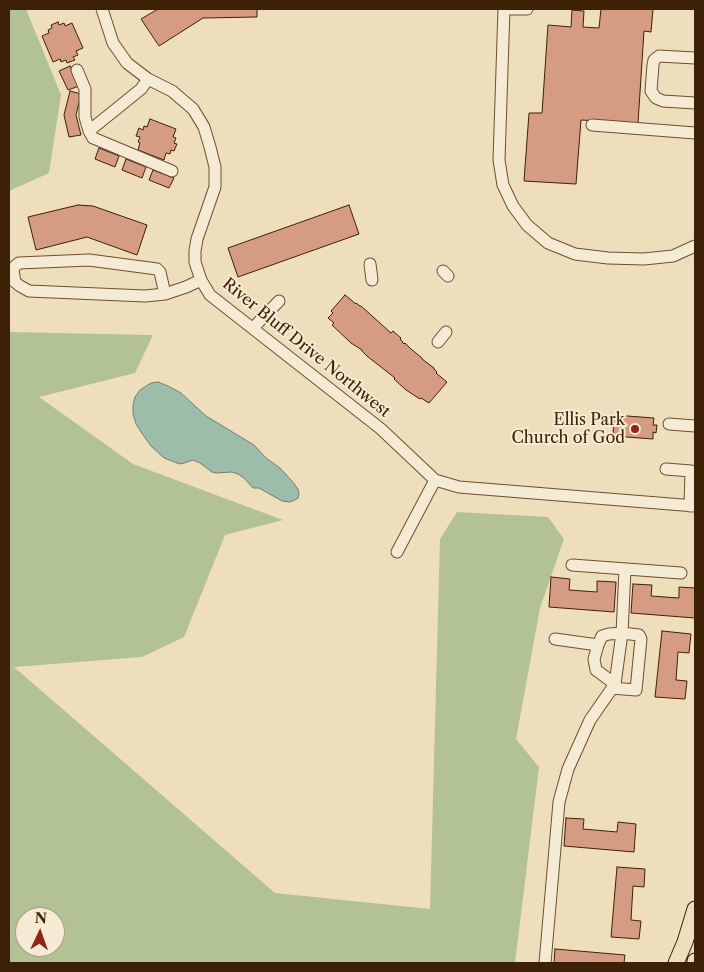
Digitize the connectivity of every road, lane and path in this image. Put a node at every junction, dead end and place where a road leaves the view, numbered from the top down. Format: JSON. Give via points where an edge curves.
{"nodes":[{"id":1,"x":102,"y":9,"type":"edge"},
{"id":2,"x":504,"y":9,"type":"edge"},
{"id":3,"x":508,"y":9,"type":"edge"},
{"id":4,"x":527,"y":9,"type":"edge"},
{"id":5,"x":695,"y":58,"type":"edge"},
{"id":6,"x":77,"y":70,"type":"dead end"},
{"id":7,"x":148,"y":79,"type":"junction"},
{"id":8,"x":695,"y":104,"type":"edge"},
{"id":9,"x":592,"y":125,"type":"dead end"},
{"id":10,"x":89,"y":131,"type":"junction"},
{"id":11,"x":695,"y":133,"type":"edge"},
{"id":12,"x":172,"y":171,"type":"dead end"},
{"id":13,"x":695,"y":246,"type":"edge"},
{"id":14,"x":370,"y":264,"type":"dead end"},
{"id":15,"x":201,"y":280,"type":"junction"},
{"id":16,"x":372,"y":280,"type":"dead end"},
{"id":17,"x":165,"y":294,"type":"junction"},
{"id":18,"x":279,"y":301,"type":"dead end"},
{"id":19,"x":253,"y":328,"type":"junction"},
{"id":20,"x":446,"y":332,"type":"dead end"},
{"id":21,"x":438,"y":342,"type":"dead end"},
{"id":22,"x":669,"y":424,"type":"dead end"},
{"id":23,"x":695,"y":426,"type":"edge"},
{"id":24,"x":666,"y":469,"type":"dead end"},
{"id":25,"x":435,"y":480,"type":"junction"},
{"id":26,"x":692,"y":506,"type":"edge"},
{"id":27,"x":397,"y":552,"type":"dead end"},
{"id":28,"x":572,"y":565,"type":"dead end"},
{"id":29,"x":625,"y":569,"type":"junction"},
{"id":30,"x":681,"y":572,"type":"dead end"},
{"id":31,"x":622,"y":633,"type":"junction"},
{"id":32,"x":555,"y":639,"type":"dead end"},
{"id":33,"x":598,"y":645,"type":"junction"},
{"id":34,"x":614,"y":686,"type":"junction"},
{"id":35,"x":695,"y":909,"type":"edge"},
{"id":36,"x":545,"y":963,"type":"edge"},
{"id":37,"x":676,"y":963,"type":"edge"}],
"edges":[{"from":1,"to":7,"type":"street","name":"River Bluff Drive Northwest","via":[[112,43],[127,63]]},
{"from":2,"to":13,"type":"street","via":[[499,160],[503,185],[527,225],[548,243],[583,255],[644,259],[673,256]]},
{"from":3,"to":4,"type":"street"},
{"from":5,"to":8,"type":"street","via":[[659,56],[654,60],[651,91],[663,101]]},
{"from":6,"to":10,"type":"street","via":[[86,93],[85,117]]},
{"from":7,"to":10,"type":"street","via":[[141,89]]},
{"from":7,"to":15,"type":"street","name":"River Bluff Drive Northwest","via":[[172,91],[193,109],[204,127],[210,147],[215,187],[195,250]]},
{"from":9,"to":11,"type":"street"},
{"from":10,"to":12,"type":"street","via":[[93,138]]},
{"from":14,"to":16,"type":"street"},
{"from":15,"to":17,"type":"street"},
{"from":15,"to":19,"type":"street","name":"River Bluff Drive Northwest","via":[[210,294]]},
{"from":17,"to":17,"type":"street","via":[[29,291],[15,282],[13,270],[19,263],[89,260],[157,269]]},
{"from":18,"to":19,"type":"street"},
{"from":19,"to":25,"type":"street","name":"River Bluff Drive Northwest","via":[[381,430]]},
{"from":20,"to":21,"type":"street"},
{"from":22,"to":23,"type":"street"},
{"from":24,"to":26,"type":"street","via":[[692,471]]},
{"from":25,"to":26,"type":"street","name":"River Bluff Drive Northwest","via":[[459,487]]},
{"from":25,"to":27,"type":"street"},
{"from":28,"to":29,"type":"street"},
{"from":29,"to":30,"type":"street"},
{"from":29,"to":31,"type":"street"},
{"from":31,"to":33,"type":"street","via":[[602,636]]},
{"from":31,"to":34,"type":"street"},
{"from":31,"to":34,"type":"street","via":[[642,639],[636,690]]},
{"from":32,"to":33,"type":"street"},
{"from":33,"to":34,"type":"street","via":[[594,659],[596,670]]},
{"from":34,"to":36,"type":"street","via":[[590,720],[568,769],[559,802],[554,911]]},
{"from":35,"to":37,"type":"main road"}]}
